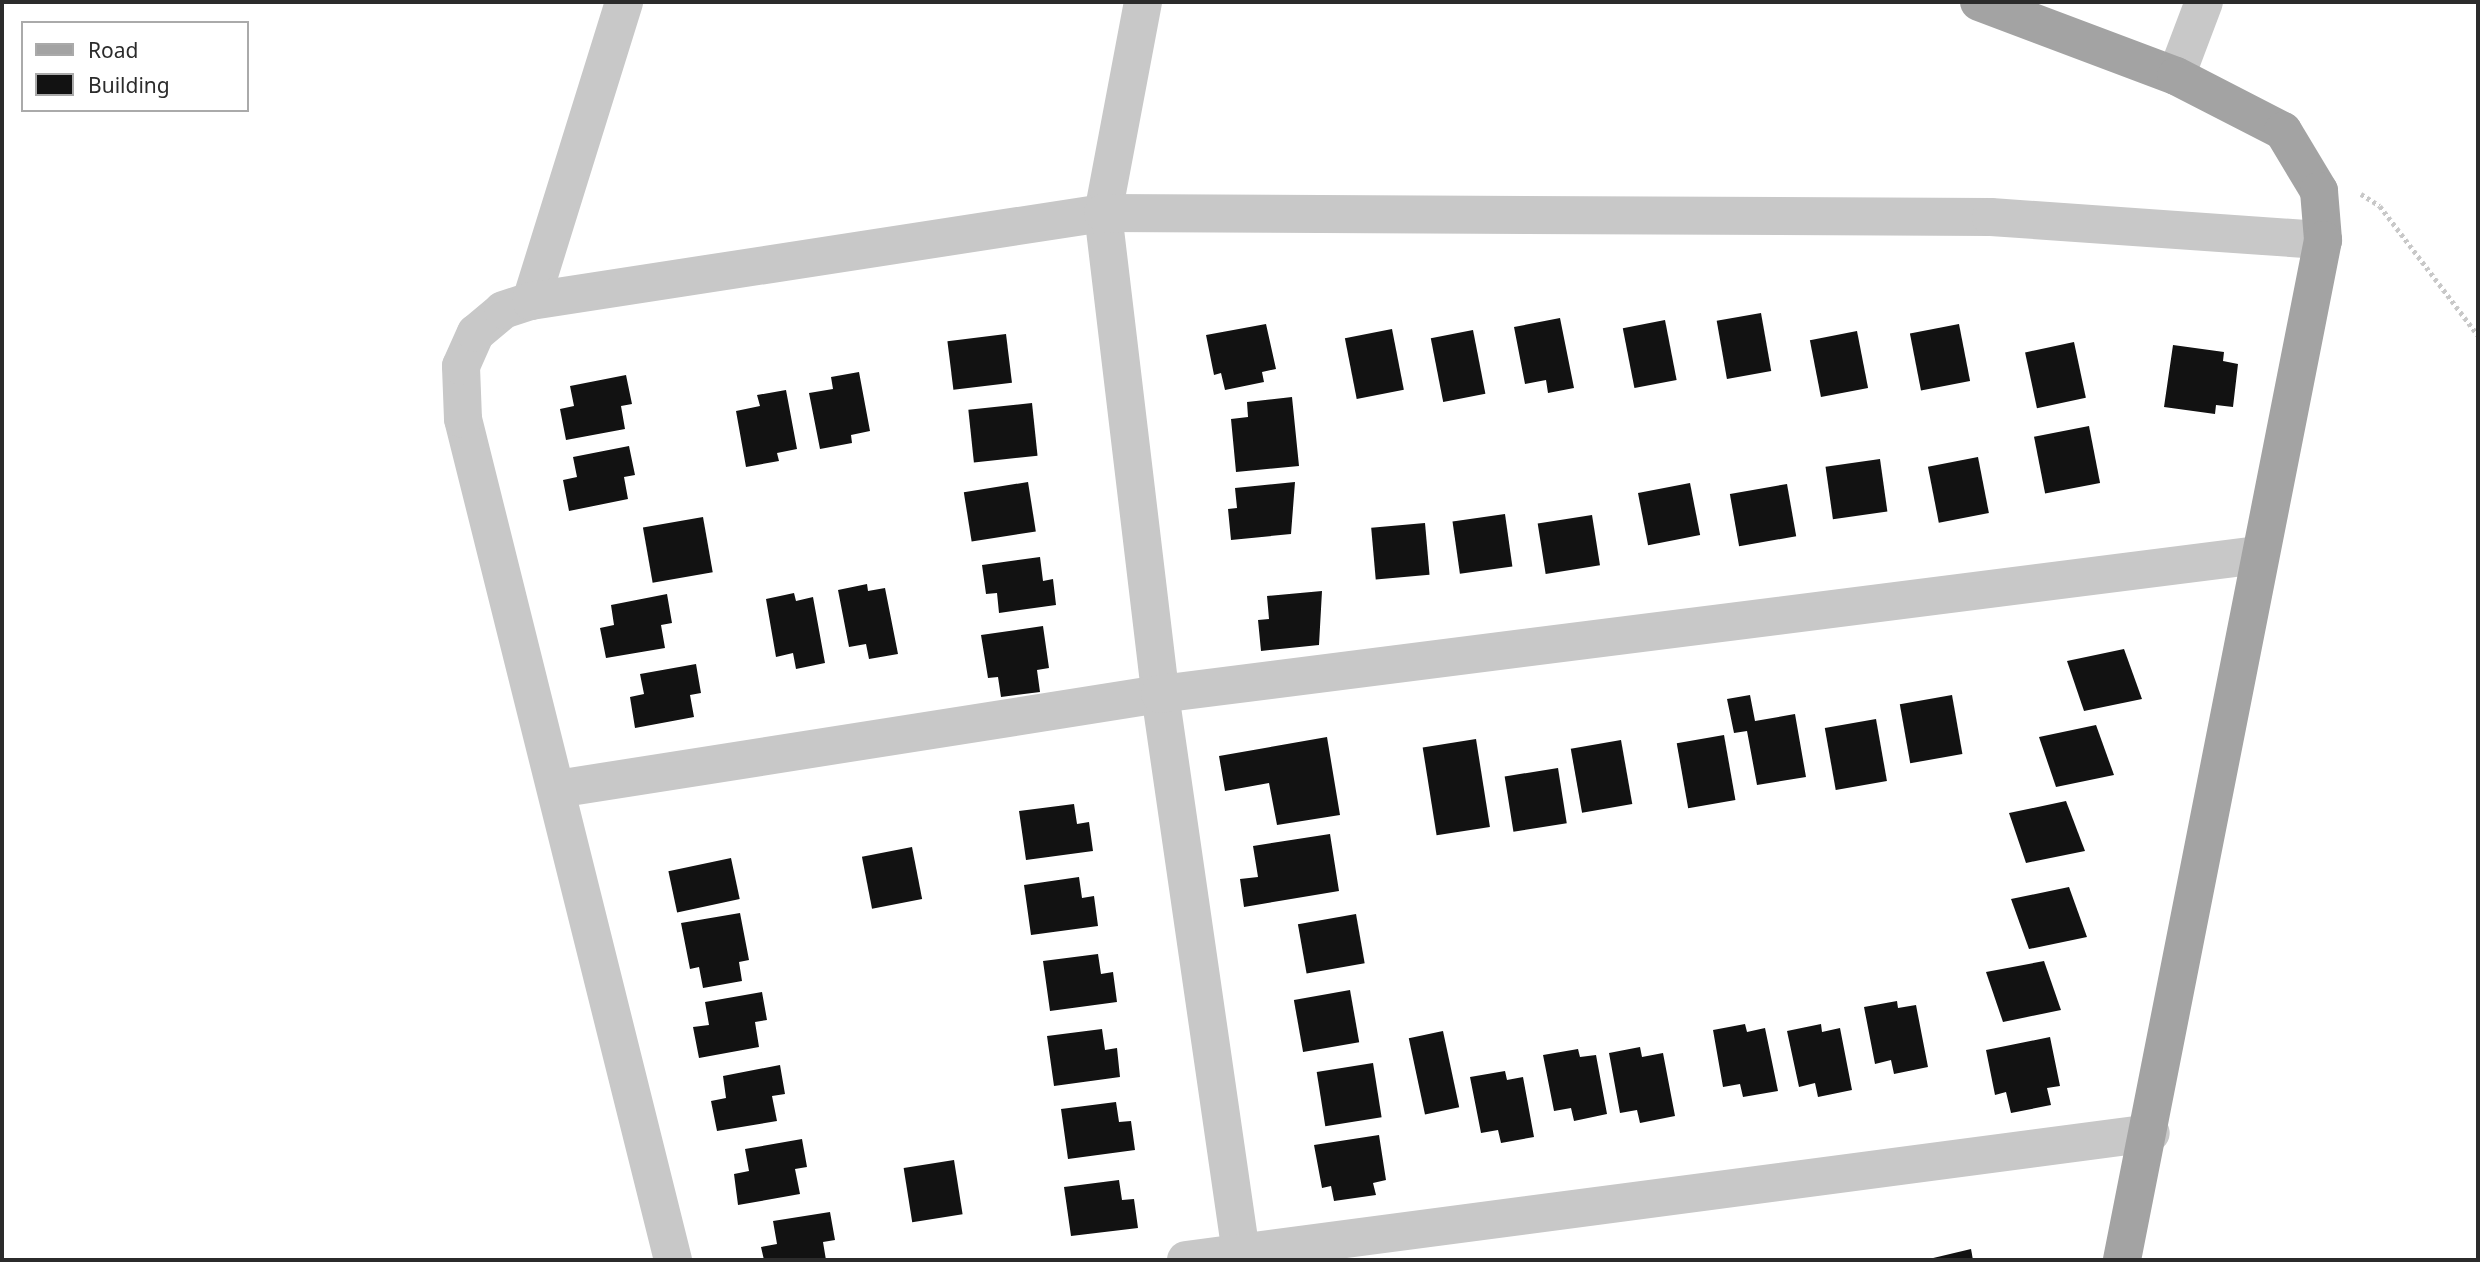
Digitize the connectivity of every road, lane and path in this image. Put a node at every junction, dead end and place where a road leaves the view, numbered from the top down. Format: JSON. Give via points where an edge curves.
{"nodes":[{"id":1,"x":624,"y":2,"type":"edge"},
{"id":2,"x":1143,"y":2,"type":"edge"},
{"id":3,"x":1979,"y":2,"type":"edge"},
{"id":4,"x":2204,"y":2,"type":"edge"},
{"id":5,"x":2176,"y":76,"type":"junction"},
{"id":6,"x":2319,"y":191,"type":"junction"},
{"id":7,"x":1103,"y":213,"type":"junction"},
{"id":8,"x":2323,"y":240,"type":"junction"},
{"id":9,"x":531,"y":301,"type":"junction"},
{"id":10,"x":2478,"y":335,"type":"edge"},
{"id":11,"x":2259,"y":555,"type":"junction"},
{"id":12,"x":1160,"y":694,"type":"junction"},
{"id":13,"x":556,"y":789,"type":"junction"},
{"id":14,"x":2151,"y":1133,"type":"junction"},
{"id":15,"x":1241,"y":1256,"type":"edge"},
{"id":16,"x":673,"y":1260,"type":"edge"},
{"id":17,"x":1186,"y":1260,"type":"edge"},
{"id":18,"x":2122,"y":1260,"type":"edge"}],
"edges":[{"from":1,"to":9,"type":"street"},
{"from":2,"to":7,"type":"street"},
{"from":3,"to":5,"type":"main road"},
{"from":4,"to":5,"type":"street"},
{"from":5,"to":6,"type":"main road","via":[[2283,131]]},
{"from":6,"to":8,"type":"main road"},
{"from":6,"to":10,"type":"path","via":[[2347,189],[2380,206]]},
{"from":7,"to":8,"type":"street","via":[[1991,217]]},
{"from":7,"to":9,"type":"street"},
{"from":7,"to":12,"type":"street"},
{"from":8,"to":11,"type":"main road"},
{"from":9,"to":13,"type":"street","via":[[503,310],[476,333],[461,366],[463,419]]},
{"from":11,"to":12,"type":"street"},
{"from":11,"to":14,"type":"main road"},
{"from":12,"to":13,"type":"street"},
{"from":12,"to":15,"type":"street"},
{"from":13,"to":16,"type":"street"},
{"from":14,"to":15,"type":"street"},
{"from":14,"to":18,"type":"main road"},
{"from":15,"to":17,"type":"street"}]}
